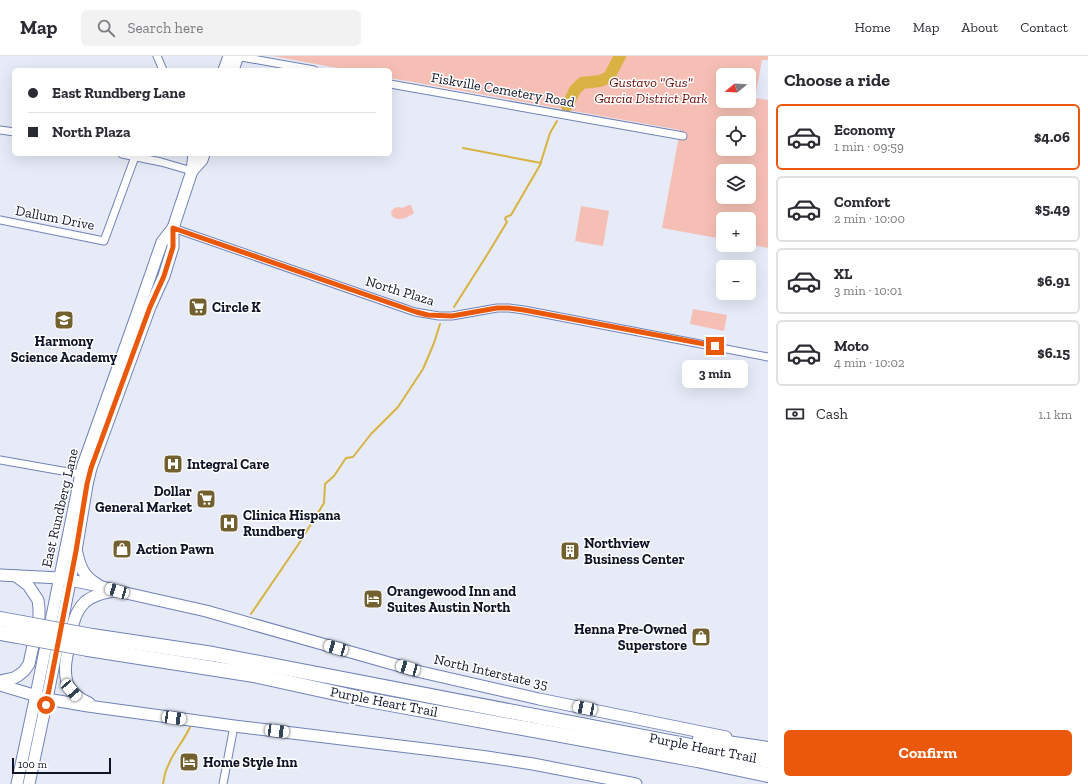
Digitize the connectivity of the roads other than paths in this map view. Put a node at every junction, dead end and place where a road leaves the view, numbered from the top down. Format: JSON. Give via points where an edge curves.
{"nodes":[{"id":1,"x":157,"y":56,"type":"edge"},
{"id":2,"x":229,"y":56,"type":"edge"},
{"id":3,"x":237,"y":56,"type":"edge"},
{"id":4,"x":162,"y":68,"type":"edge"},
{"id":5,"x":225,"y":68,"type":"edge"},
{"id":6,"x":234,"y":68,"type":"edge"},
{"id":7,"x":303,"y":68,"type":"edge"},
{"id":8,"x":392,"y":84,"type":"edge"},
{"id":9,"x":0,"y":130,"type":"edge"},
{"id":10,"x":12,"y":132,"type":"edge"},
{"id":11,"x":683,"y":136,"type":"dead end"},
{"id":12,"x":135,"y":156,"type":"edge"},
{"id":13,"x":139,"y":156,"type":"edge"},
{"id":14,"x":193,"y":156,"type":"edge"},
{"id":15,"x":203,"y":156,"type":"edge"},
{"id":16,"x":192,"y":171,"type":"junction"},
{"id":17,"x":0,"y":220,"type":"edge"},
{"id":18,"x":173,"y":228,"type":"junction"},
{"id":19,"x":768,"y":356,"type":"edge"},
{"id":20,"x":0,"y":460,"type":"edge"},
{"id":21,"x":85,"y":475,"type":"junction"},
{"id":22,"x":76,"y":551,"type":"junction"},
{"id":23,"x":0,"y":575,"type":"edge"},
{"id":24,"x":16,"y":576,"type":"junction"},
{"id":25,"x":65,"y":579,"type":"junction"},
{"id":26,"x":99,"y":586,"type":"junction"},
{"id":27,"x":117,"y":591,"type":"junction"},
{"id":28,"x":0,"y":619,"type":"edge"},
{"id":29,"x":20,"y":629,"type":"junction"},
{"id":30,"x":0,"y":633,"type":"edge"},
{"id":31,"x":90,"y":642,"type":"junction"},
{"id":32,"x":0,"y":681,"type":"edge"},
{"id":33,"x":0,"y":684,"type":"edge"},
{"id":34,"x":36,"y":695,"type":"junction"},
{"id":35,"x":47,"y":699,"type":"junction"},
{"id":36,"x":73,"y":703,"type":"junction"},
{"id":37,"x":94,"y":706,"type":"junction"},
{"id":38,"x":538,"y":716,"type":"junction"},
{"id":39,"x":42,"y":722,"type":"junction"},
{"id":40,"x":234,"y":726,"type":"junction"},
{"id":41,"x":768,"y":745,"type":"edge"},
{"id":42,"x":768,"y":749,"type":"edge"},
{"id":43,"x":768,"y":761,"type":"edge"},
{"id":44,"x":768,"y":775,"type":"edge"},
{"id":45,"x":17,"y":784,"type":"edge"},
{"id":46,"x":29,"y":784,"type":"edge"},
{"id":47,"x":223,"y":784,"type":"edge"},
{"id":48,"x":636,"y":784,"type":"edge"}],
"edges":[{"from":1,"to":4,"type":"street"},
{"from":2,"to":5,"type":"main road"},
{"from":3,"to":6,"type":"main road"},
{"from":3,"to":7,"type":"street"},
{"from":8,"to":11,"type":"street","name":"Fiskville Cemetery Road"},
{"from":9,"to":10,"type":"street"},
{"from":12,"to":17,"type":"street","name":"Dallum Drive","via":[[104,241]]},
{"from":13,"to":16,"type":"street"},
{"from":14,"to":16,"type":"main road","name":"East Rundberg Lane"},
{"from":15,"to":16,"type":"main road","name":"East Rundberg Lane"},
{"from":16,"to":18,"type":"main road","name":"East Rundberg Lane"},
{"from":18,"to":19,"type":"street","name":"North Plaza","via":[[428,315],[452,316],[509,308]]},
{"from":18,"to":21,"type":"main road","name":"East Rundberg Lane","via":[[173,247],[164,276],[150,307],[91,468]]},
{"from":20,"to":21,"type":"street"},
{"from":21,"to":22,"type":"main road","name":"East Rundberg Lane"},
{"from":21,"to":25,"type":"main road","name":"East Rundberg Lane"},
{"from":22,"to":25,"type":"main road","name":"East Rundberg Lane"},
{"from":22,"to":26,"type":"main road","via":[[83,572]]},
{"from":23,"to":24,"type":"main road","name":"North Interstate 35"},
{"from":24,"to":25,"type":"main road","name":"North Interstate 35"},
{"from":24,"to":32,"type":"main road","via":[[33,590],[38,600],[39,618],[29,664],[19,676]]},
{"from":25,"to":26,"type":"main road","name":"North Interstate 35"},
{"from":25,"to":34,"type":"main road","name":"East Rundberg Lane"},
{"from":25,"to":35,"type":"main road","name":"East Rundberg Lane"},
{"from":26,"to":27,"type":"main road","name":"North Interstate 35"},
{"from":27,"to":37,"type":"main road","via":[[93,597],[80,608],[75,618],[66,662],[65,674],[71,690],[77,697]]},
{"from":27,"to":41,"type":"main road","name":"North Interstate 35","via":[[206,611],[421,672],[539,699]]},
{"from":28,"to":29,"type":"highway","name":"Purple Heart Trail"},
{"from":29,"to":30,"type":"highway","name":"Purple Heart Trail"},
{"from":29,"to":31,"type":"highway","name":"Purple Heart Trail","bridge":true},
{"from":31,"to":38,"type":"highway","name":"Purple Heart Trail","via":[[213,654]]},
{"from":31,"to":44,"type":"highway","name":"Purple Heart Trail","via":[[363,699]]},
{"from":33,"to":34,"type":"main road"},
{"from":34,"to":35,"type":"main road"},
{"from":34,"to":45,"type":"main road","name":"East Rundberg Lane"},
{"from":35,"to":36,"type":"main road"},
{"from":35,"to":39,"type":"main road","name":"East Rundberg Lane"},
{"from":36,"to":37,"type":"main road"},
{"from":36,"to":39,"type":"main road","via":[[53,709]]},
{"from":37,"to":40,"type":"main road"},
{"from":38,"to":42,"type":"highway","via":[[578,718]]},
{"from":38,"to":43,"type":"highway","name":"Purple Heart Trail"},
{"from":39,"to":46,"type":"main road","name":"East Rundberg Lane"},
{"from":40,"to":47,"type":"street"},
{"from":40,"to":48,"type":"main road","via":[[487,757]]}]}
